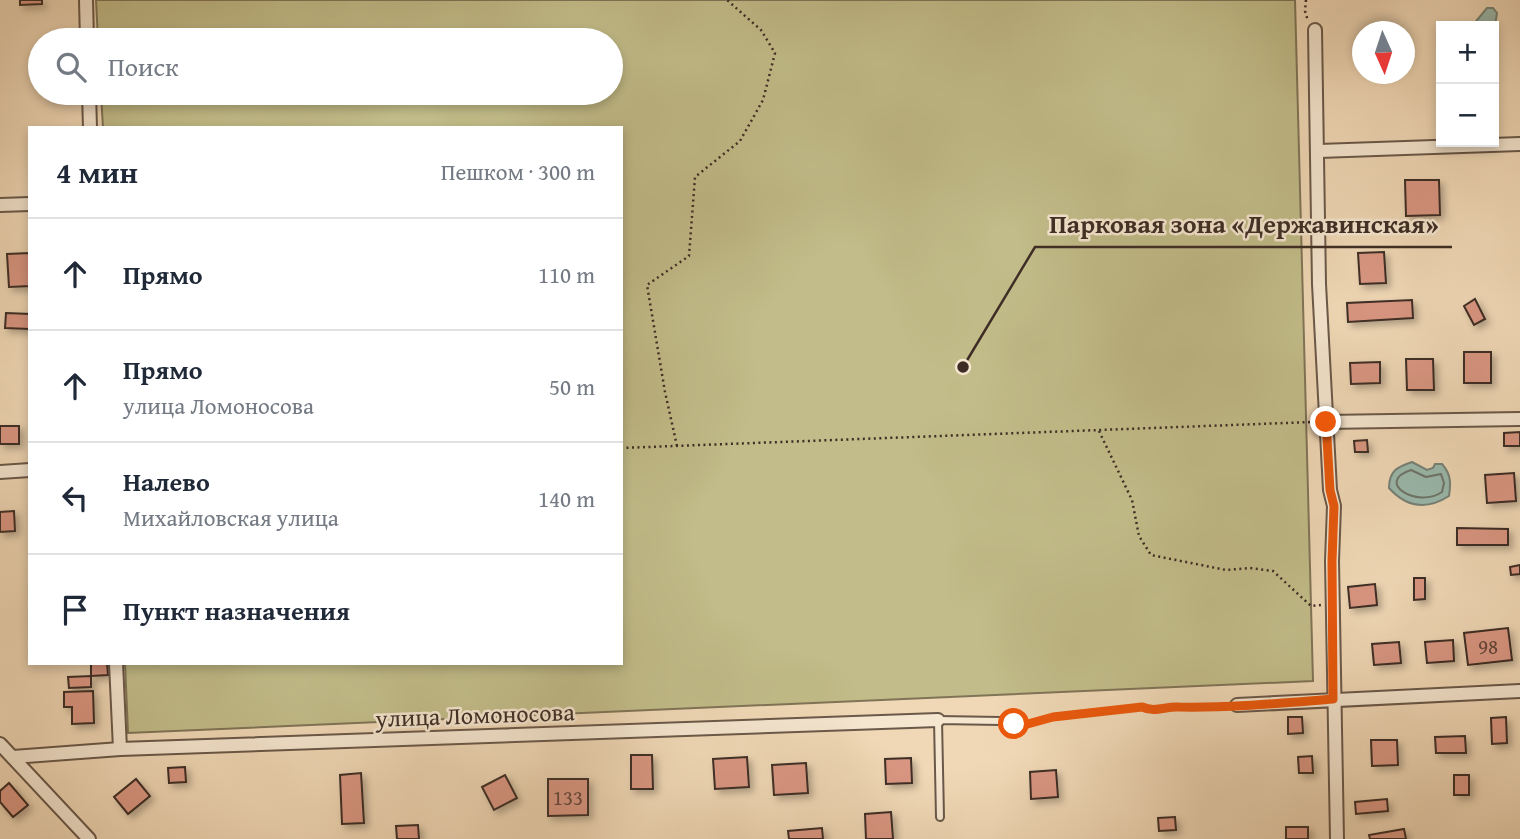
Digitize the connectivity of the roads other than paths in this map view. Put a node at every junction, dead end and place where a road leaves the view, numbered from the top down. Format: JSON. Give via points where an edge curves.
{"nodes":[{"id":1,"x":86,"y":0,"type":"edge"},
{"id":2,"x":87,"y":28,"type":"edge"},
{"id":3,"x":1315,"y":30,"type":"road end"},
{"id":4,"x":89,"y":105,"type":"edge"},
{"id":5,"x":90,"y":126,"type":"edge"},
{"id":6,"x":1520,"y":144,"type":"edge"},
{"id":7,"x":1318,"y":151,"type":"junction"},
{"id":8,"x":28,"y":204,"type":"edge"},
{"id":9,"x":0,"y":205,"type":"edge"},
{"id":10,"x":1520,"y":418,"type":"edge"},
{"id":11,"x":1326,"y":422,"type":"junction"},
{"id":12,"x":28,"y":470,"type":"edge"},
{"id":13,"x":0,"y":472,"type":"edge"},
{"id":14,"x":116,"y":665,"type":"edge"},
{"id":15,"x":1520,"y":691,"type":"edge"},
{"id":16,"x":1333,"y":699,"type":"junction"},
{"id":17,"x":1237,"y":705,"type":"road end"},
{"id":18,"x":938,"y":720,"type":"junction"},
{"id":19,"x":1001,"y":721,"type":"road end"},
{"id":20,"x":0,"y":744,"type":"edge"},
{"id":21,"x":120,"y":749,"type":"junction"},
{"id":22,"x":13,"y":757,"type":"junction"},
{"id":23,"x":940,"y":817,"type":"dead end"},
{"id":24,"x":89,"y":839,"type":"edge"},
{"id":25,"x":1337,"y":839,"type":"edge"}],
"edges":[{"from":1,"to":2,"type":"street"},
{"from":3,"to":7,"type":"street"},
{"from":4,"to":5,"type":"street"},
{"from":6,"to":7,"type":"street"},
{"from":7,"to":11,"type":"street"},
{"from":8,"to":9,"type":"street"},
{"from":10,"to":11,"type":"street"},
{"from":11,"to":16,"type":"street","via":[[1334,506]]},
{"from":12,"to":13,"type":"street"},
{"from":14,"to":21,"type":"street"},
{"from":15,"to":16,"type":"street"},
{"from":16,"to":17,"type":"street"},
{"from":16,"to":25,"type":"street"},
{"from":18,"to":19,"type":"lane"},
{"from":18,"to":21,"type":"street","name":"улица Ломоносова"},
{"from":18,"to":23,"type":"lane"},
{"from":20,"to":22,"type":"street"},
{"from":21,"to":22,"type":"street","name":"улица Ломоносова"},
{"from":22,"to":24,"type":"street"}]}
